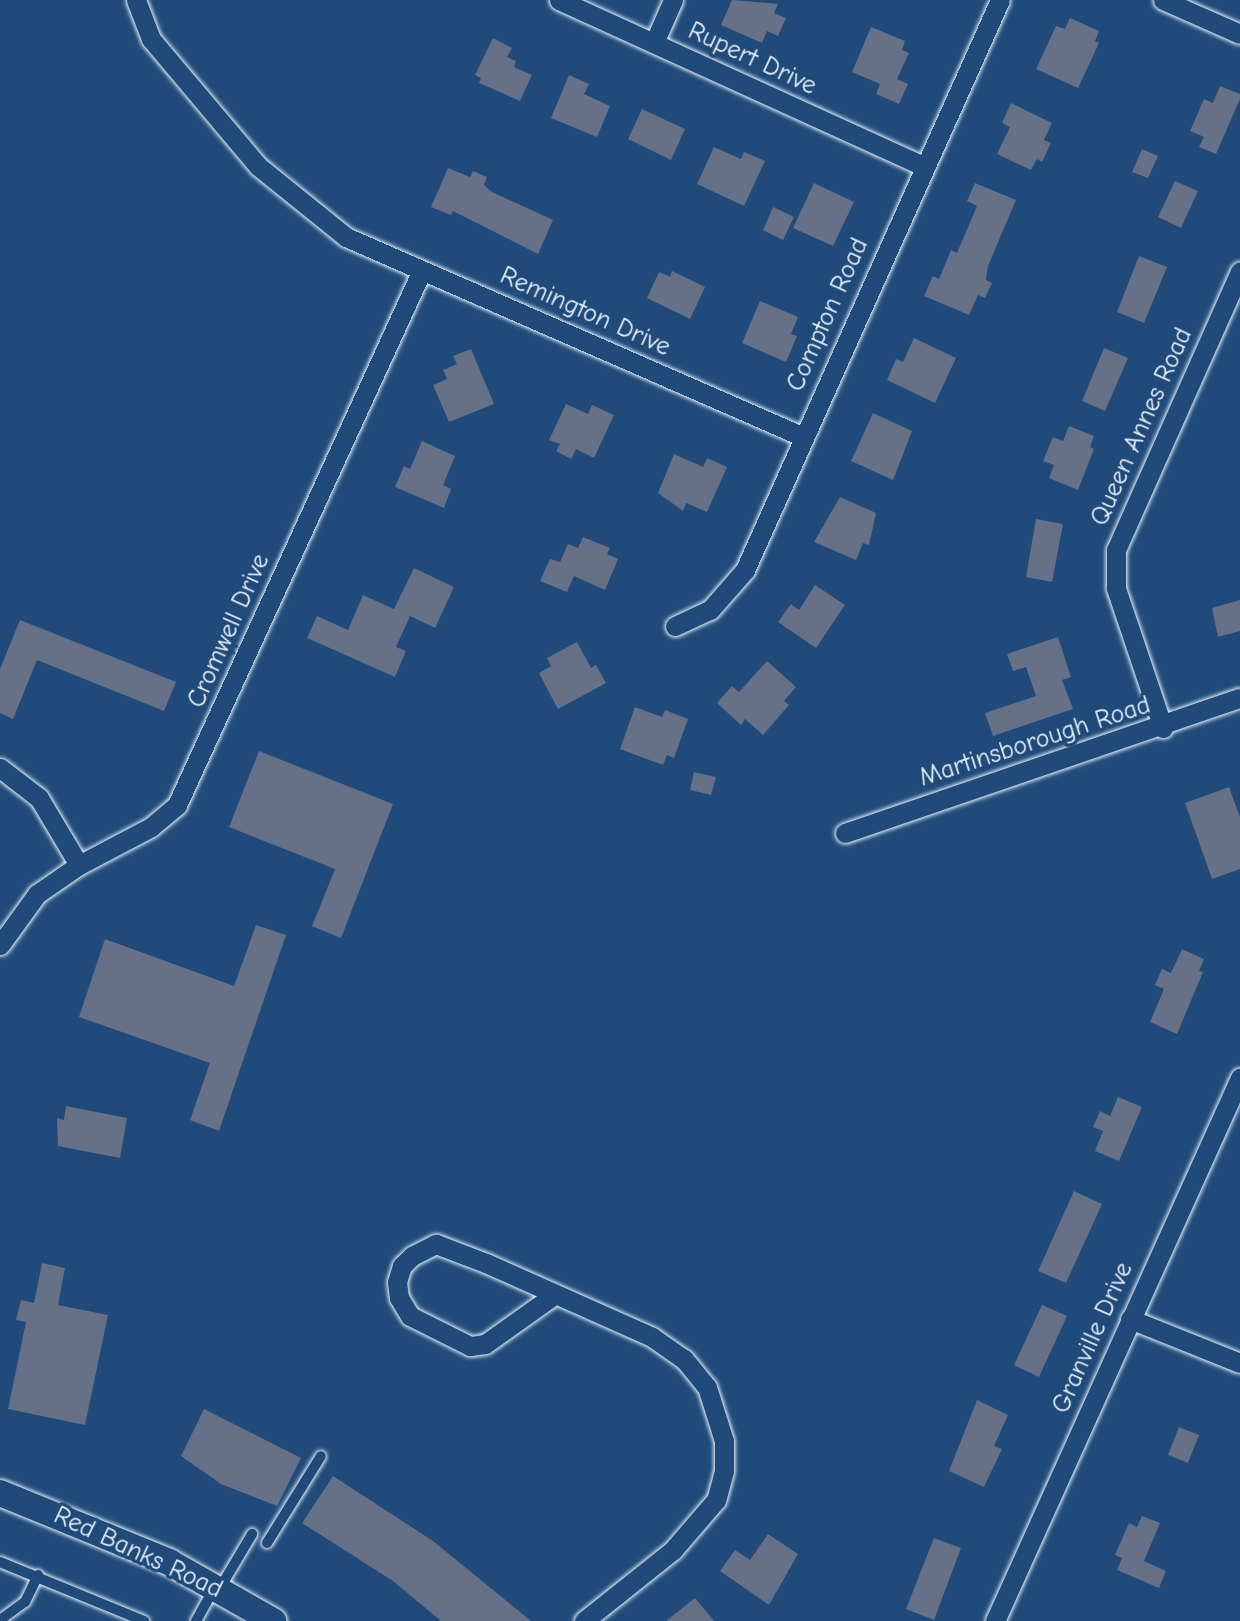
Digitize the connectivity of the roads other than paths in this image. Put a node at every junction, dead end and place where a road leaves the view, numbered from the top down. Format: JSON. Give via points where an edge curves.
{"nodes":[{"id":1,"x":136,"y":0,"type":"edge"},
{"id":2,"x":559,"y":0,"type":"edge"},
{"id":3,"x":673,"y":0,"type":"edge"},
{"id":4,"x":1000,"y":0,"type":"edge"},
{"id":5,"x":1163,"y":0,"type":"edge"},
{"id":6,"x":1240,"y":34,"type":"edge"},
{"id":7,"x":654,"y":43,"type":"junction"},
{"id":8,"x":923,"y":166,"type":"junction"},
{"id":9,"x":422,"y":270,"type":"junction"},
{"id":10,"x":1238,"y":284,"type":"edge"},
{"id":11,"x":803,"y":437,"type":"junction"},
{"id":12,"x":675,"y":626,"type":"dead end"},
{"id":13,"x":1240,"y":698,"type":"edge"},
{"id":14,"x":1163,"y":727,"type":"junction"},
{"id":15,"x":0,"y":768,"type":"edge"},
{"id":16,"x":845,"y":833,"type":"dead end"},
{"id":17,"x":79,"y":865,"type":"junction"},
{"id":18,"x":0,"y":945,"type":"edge"},
{"id":19,"x":1240,"y":1078,"type":"edge"},
{"id":20,"x":554,"y":1294,"type":"junction"},
{"id":21,"x":1130,"y":1319,"type":"junction"},
{"id":22,"x":1240,"y":1363,"type":"edge"},
{"id":23,"x":321,"y":1456,"type":"dead end"},
{"id":24,"x":0,"y":1493,"type":"edge"},
{"id":25,"x":252,"y":1534,"type":"dead end"},
{"id":26,"x":267,"y":1543,"type":"dead end"},
{"id":27,"x":0,"y":1562,"type":"edge"},
{"id":28,"x":38,"y":1575,"type":"junction"},
{"id":29,"x":217,"y":1588,"type":"junction"},
{"id":30,"x":0,"y":1620,"type":"edge"},
{"id":31,"x":144,"y":1621,"type":"edge"},
{"id":32,"x":196,"y":1621,"type":"edge"},
{"id":33,"x":273,"y":1621,"type":"edge"},
{"id":34,"x":584,"y":1621,"type":"edge"},
{"id":35,"x":995,"y":1621,"type":"edge"}],
"edges":[{"from":1,"to":9,"type":"street","name":"Remington Drive","via":[[151,39],[258,166],[346,237]]},
{"from":2,"to":7,"type":"street","name":"Rupert Drive"},
{"from":3,"to":7,"type":"street"},
{"from":4,"to":8,"type":"street","name":"Compton Road"},
{"from":5,"to":6,"type":"street"},
{"from":7,"to":8,"type":"street","name":"Rupert Drive"},
{"from":8,"to":11,"type":"street","name":"Compton Road"},
{"from":9,"to":11,"type":"street","name":"Remington Drive"},
{"from":9,"to":17,"type":"street","name":"Cromwell Drive","via":[[177,805],[151,827]]},
{"from":10,"to":14,"type":"street","name":"Queen Annes Road","via":[[1116,550],[1116,588]]},
{"from":11,"to":12,"type":"street","name":"Compton Road","via":[[745,570],[710,610]]},
{"from":13,"to":14,"type":"street","name":"Martinsborough Road"},
{"from":14,"to":16,"type":"street","name":"Martinsborough Road"},
{"from":15,"to":17,"type":"street","via":[[39,798]]},
{"from":17,"to":18,"type":"street","name":"Cromwell Drive","via":[[37,894]]},
{"from":19,"to":21,"type":"street","name":"Granville Drive"},
{"from":20,"to":20,"type":"street","via":[[436,1244],[412,1255],[397,1282],[399,1298],[410,1316],[470,1346],[485,1344]]},
{"from":20,"to":34,"type":"street","via":[[652,1337],[684,1359],[707,1387],[724,1441],[724,1471],[716,1500],[697,1526]]},
{"from":21,"to":22,"type":"street"},
{"from":21,"to":35,"type":"street","name":"Granville Drive"},
{"from":23,"to":26,"type":"lane"},
{"from":24,"to":29,"type":"street","name":"Red Banks Road","via":[[169,1562]]},
{"from":25,"to":29,"type":"lane"},
{"from":27,"to":28,"type":"lane"},
{"from":28,"to":30,"type":"lane","via":[[25,1602]]},
{"from":28,"to":31,"type":"lane"},
{"from":29,"to":32,"type":"lane"},
{"from":29,"to":33,"type":"street","name":"Red Banks Road"}]}
